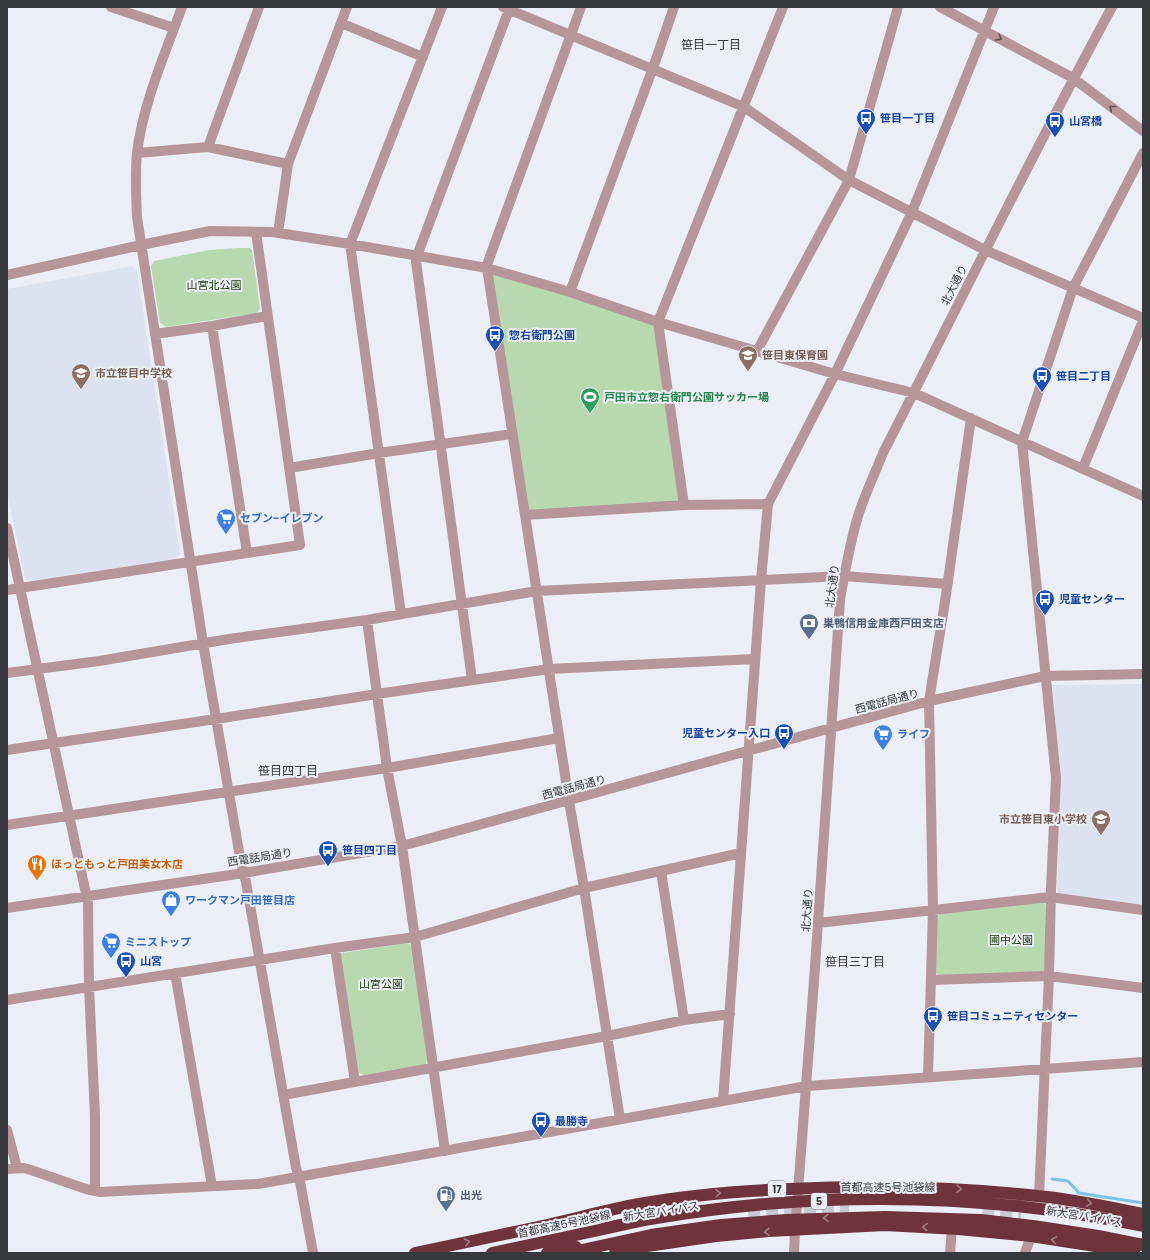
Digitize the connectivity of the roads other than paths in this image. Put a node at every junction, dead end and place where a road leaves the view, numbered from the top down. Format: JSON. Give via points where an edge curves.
{"nodes":[{"id":1,"x":111,"y":7,"type":"edge"},
{"id":2,"x":182,"y":7,"type":"edge"},
{"id":3,"x":259,"y":7,"type":"edge"},
{"id":4,"x":347,"y":7,"type":"edge"},
{"id":5,"x":442,"y":7,"type":"edge"},
{"id":6,"x":581,"y":7,"type":"edge"},
{"id":7,"x":674,"y":7,"type":"edge"},
{"id":8,"x":783,"y":7,"type":"edge"},
{"id":9,"x":898,"y":7,"type":"edge"},
{"id":10,"x":940,"y":7,"type":"edge"},
{"id":11,"x":994,"y":7,"type":"edge"},
{"id":12,"x":1112,"y":7,"type":"edge"},
{"id":13,"x":507,"y":8,"type":"edge"},
{"id":14,"x":341,"y":23,"type":"junction"},
{"id":15,"x":174,"y":28,"type":"junction"},
{"id":16,"x":985,"y":31,"type":"junction"},
{"id":17,"x":571,"y":35,"type":"junction"},
{"id":18,"x":422,"y":57,"type":"junction"},
{"id":19,"x":652,"y":69,"type":"junction"},
{"id":20,"x":1073,"y":78,"type":"junction"},
{"id":21,"x":744,"y":107,"type":"junction"},
{"id":22,"x":1143,"y":131,"type":"edge"},
{"id":23,"x":208,"y":147,"type":"junction"},
{"id":24,"x":137,"y":153,"type":"junction"},
{"id":25,"x":1143,"y":153,"type":"edge"},
{"id":26,"x":288,"y":164,"type":"junction"},
{"id":27,"x":849,"y":180,"type":"junction"},
{"id":28,"x":912,"y":212,"type":"junction"},
{"id":29,"x":256,"y":232,"type":"junction"},
{"id":30,"x":278,"y":233,"type":"junction"},
{"id":31,"x":350,"y":244,"type":"junction"},
{"id":32,"x":141,"y":245,"type":"junction"},
{"id":33,"x":985,"y":250,"type":"junction"},
{"id":34,"x":417,"y":256,"type":"junction"},
{"id":35,"x":487,"y":268,"type":"junction"},
{"id":36,"x":7,"y":275,"type":"edge"},
{"id":37,"x":1073,"y":288,"type":"junction"},
{"id":38,"x":570,"y":292,"type":"junction"},
{"id":39,"x":267,"y":316,"type":"junction"},
{"id":40,"x":1143,"y":320,"type":"edge"},
{"id":41,"x":658,"y":322,"type":"junction"},
{"id":42,"x":212,"y":326,"type":"junction"},
{"id":43,"x":156,"y":334,"type":"junction"},
{"id":44,"x":757,"y":351,"type":"junction"},
{"id":45,"x":835,"y":374,"type":"junction"},
{"id":46,"x":914,"y":393,"type":"junction"},
{"id":47,"x":971,"y":418,"type":"junction"},
{"id":48,"x":512,"y":434,"type":"junction"},
{"id":49,"x":1022,"y":442,"type":"junction"},
{"id":50,"x":440,"y":444,"type":"junction"},
{"id":51,"x":380,"y":453,"type":"junction"},
{"id":52,"x":289,"y":468,"type":"junction"},
{"id":53,"x":1083,"y":468,"type":"junction"},
{"id":54,"x":1142,"y":493,"type":"edge"},
{"id":55,"x":768,"y":504,"type":"junction"},
{"id":56,"x":684,"y":505,"type":"junction"},
{"id":57,"x":525,"y":516,"type":"junction"},
{"id":58,"x":7,"y":528,"type":"edge"},
{"id":59,"x":247,"y":552,"type":"junction"},
{"id":60,"x":190,"y":561,"type":"junction"},
{"id":61,"x":844,"y":576,"type":"junction"},
{"id":62,"x":761,"y":580,"type":"junction"},
{"id":63,"x":947,"y":584,"type":"junction"},
{"id":64,"x":20,"y":588,"type":"junction"},
{"id":65,"x":7,"y":590,"type":"edge"},
{"id":66,"x":536,"y":591,"type":"junction"},
{"id":67,"x":462,"y":604,"type":"junction"},
{"id":68,"x":401,"y":614,"type":"junction"},
{"id":69,"x":368,"y":620,"type":"junction"},
{"id":70,"x":203,"y":643,"type":"junction"},
{"id":71,"x":755,"y":659,"type":"junction"},
{"id":72,"x":37,"y":668,"type":"junction"},
{"id":73,"x":549,"y":669,"type":"junction"},
{"id":74,"x":7,"y":673,"type":"edge"},
{"id":75,"x":1143,"y":674,"type":"edge"},
{"id":76,"x":1045,"y":676,"type":"junction"},
{"id":77,"x":472,"y":680,"type":"junction"},
{"id":78,"x":376,"y":694,"type":"junction"},
{"id":79,"x":929,"y":701,"type":"junction"},
{"id":80,"x":216,"y":719,"type":"junction"},
{"id":81,"x":832,"y":728,"type":"junction"},
{"id":82,"x":559,"y":738,"type":"junction"},
{"id":83,"x":54,"y":743,"type":"junction"},
{"id":84,"x":7,"y":750,"type":"edge"},
{"id":85,"x":749,"y":752,"type":"junction"},
{"id":86,"x":387,"y":768,"type":"junction"},
{"id":87,"x":228,"y":792,"type":"junction"},
{"id":88,"x":569,"y":801,"type":"junction"},
{"id":89,"x":69,"y":816,"type":"junction"},
{"id":90,"x":7,"y":825,"type":"edge"},
{"id":91,"x":402,"y":846,"type":"junction"},
{"id":92,"x":741,"y":853,"type":"junction"},
{"id":93,"x":661,"y":871,"type":"junction"},
{"id":94,"x":244,"y":873,"type":"junction"},
{"id":95,"x":584,"y":888,"type":"junction"},
{"id":96,"x":85,"y":896,"type":"junction"},
{"id":97,"x":1050,"y":897,"type":"junction"},
{"id":98,"x":7,"y":908,"type":"edge"},
{"id":99,"x":932,"y":910,"type":"junction"},
{"id":100,"x":1143,"y":910,"type":"edge"},
{"id":101,"x":818,"y":923,"type":"junction"},
{"id":102,"x":415,"y":937,"type":"junction"},
{"id":103,"x":335,"y":948,"type":"junction"},
{"id":104,"x":260,"y":960,"type":"junction"},
{"id":105,"x":175,"y":973,"type":"junction"},
{"id":106,"x":1049,"y":976,"type":"junction"},
{"id":107,"x":930,"y":980,"type":"junction"},
{"id":108,"x":89,"y":987,"type":"junction"},
{"id":109,"x":1143,"y":988,"type":"edge"},
{"id":110,"x":7,"y":1000,"type":"edge"},
{"id":111,"x":730,"y":1014,"type":"junction"},
{"id":112,"x":684,"y":1020,"type":"junction"},
{"id":113,"x":607,"y":1036,"type":"junction"},
{"id":114,"x":1143,"y":1062,"type":"edge"},
{"id":115,"x":433,"y":1068,"type":"junction"},
{"id":116,"x":1044,"y":1068,"type":"junction"},
{"id":117,"x":928,"y":1077,"type":"junction"},
{"id":118,"x":355,"y":1082,"type":"junction"},
{"id":119,"x":806,"y":1086,"type":"junction"},
{"id":120,"x":284,"y":1095,"type":"junction"},
{"id":121,"x":723,"y":1101,"type":"junction"},
{"id":122,"x":620,"y":1119,"type":"junction"},
{"id":123,"x":7,"y":1130,"type":"edge"},
{"id":124,"x":445,"y":1151,"type":"junction"},
{"id":125,"x":12,"y":1168,"type":"edge"},
{"id":126,"x":299,"y":1176,"type":"junction"},
{"id":127,"x":212,"y":1186,"type":"junction"},
{"id":128,"x":799,"y":1188,"type":"junction"},
{"id":129,"x":976,"y":1190,"type":"junction"},
{"id":130,"x":95,"y":1191,"type":"junction"},
{"id":131,"x":1034,"y":1195,"type":"junction"},
{"id":132,"x":849,"y":1208,"type":"tunnel mouth"},
{"id":133,"x":982,"y":1211,"type":"tunnel mouth"},
{"id":134,"x":1143,"y":1214,"type":"edge"},
{"id":135,"x":1143,"y":1226,"type":"edge"},
{"id":136,"x":952,"y":1228,"type":"junction"},
{"id":137,"x":973,"y":1230,"type":"junction"},
{"id":138,"x":795,"y":1231,"type":"junction"},
{"id":139,"x":1143,"y":1232,"type":"edge"},
{"id":140,"x":1029,"y":1236,"type":"junction"},
{"id":141,"x":1143,"y":1239,"type":"edge"},
{"id":142,"x":1143,"y":1245,"type":"edge"},
{"id":143,"x":313,"y":1253,"type":"edge"},
{"id":144,"x":415,"y":1253,"type":"edge"},
{"id":145,"x":492,"y":1253,"type":"edge"},
{"id":146,"x":522,"y":1253,"type":"edge"},
{"id":147,"x":547,"y":1253,"type":"edge"},
{"id":148,"x":568,"y":1253,"type":"edge"},
{"id":149,"x":615,"y":1253,"type":"edge"},
{"id":150,"x":794,"y":1253,"type":"edge"},
{"id":151,"x":950,"y":1253,"type":"edge"},
{"id":152,"x":1025,"y":1253,"type":"edge"},
{"id":153,"x":1134,"y":1253,"type":"edge"}],
"edges":[{"from":1,"to":15,"type":"street"},
{"from":2,"to":15,"type":"street"},
{"from":3,"to":23,"type":"street"},
{"from":4,"to":14,"type":"street"},
{"from":5,"to":18,"type":"street"},
{"from":6,"to":17,"type":"street"},
{"from":7,"to":19,"type":"street"},
{"from":8,"to":21,"type":"street"},
{"from":9,"to":27,"type":"street"},
{"from":10,"to":16,"type":"street"},
{"from":11,"to":16,"type":"street"},
{"from":12,"to":20,"type":"street","name":"北大通り"},
{"from":13,"to":17,"type":"street"},
{"from":13,"to":34,"type":"street"},
{"from":14,"to":18,"type":"street"},
{"from":14,"to":26,"type":"street"},
{"from":15,"to":24,"type":"street","via":[[150,98]]},
{"from":16,"to":20,"type":"street","one_way":true},
{"from":16,"to":28,"type":"street"},
{"from":17,"to":19,"type":"street"},
{"from":17,"to":35,"type":"street"},
{"from":18,"to":31,"type":"street"},
{"from":19,"to":21,"type":"street"},
{"from":19,"to":38,"type":"street"},
{"from":22,"to":20,"type":"street","one_way":true},
{"from":20,"to":33,"type":"street","name":"北大通り"},
{"from":21,"to":27,"type":"street"},
{"from":21,"to":41,"type":"street"},
{"from":23,"to":24,"type":"street"},
{"from":23,"to":26,"type":"street"},
{"from":24,"to":32,"type":"street","via":[[136,210]]},
{"from":25,"to":37,"type":"street"},
{"from":26,"to":30,"type":"street"},
{"from":27,"to":28,"type":"street"},
{"from":27,"to":44,"type":"street"},
{"from":28,"to":33,"type":"street"},
{"from":28,"to":45,"type":"street"},
{"from":29,"to":30,"type":"street"},
{"from":29,"to":32,"type":"street","via":[[210,231]]},
{"from":29,"to":39,"type":"street"},
{"from":30,"to":31,"type":"street"},
{"from":31,"to":34,"type":"street"},
{"from":31,"to":51,"type":"street"},
{"from":32,"to":36,"type":"street"},
{"from":32,"to":43,"type":"street"},
{"from":33,"to":37,"type":"street"},
{"from":33,"to":46,"type":"street","name":"北大通り"},
{"from":34,"to":35,"type":"street"},
{"from":34,"to":50,"type":"street"},
{"from":35,"to":38,"type":"street"},
{"from":35,"to":48,"type":"street"},
{"from":37,"to":40,"type":"street"},
{"from":37,"to":49,"type":"street"},
{"from":38,"to":41,"type":"street"},
{"from":39,"to":42,"type":"street"},
{"from":39,"to":52,"type":"street"},
{"from":40,"to":53,"type":"street"},
{"from":41,"to":44,"type":"street"},
{"from":41,"to":56,"type":"street"},
{"from":42,"to":43,"type":"street"},
{"from":42,"to":59,"type":"street"},
{"from":43,"to":60,"type":"street"},
{"from":44,"to":45,"type":"street"},
{"from":45,"to":46,"type":"street"},
{"from":45,"to":55,"type":"street"},
{"from":46,"to":47,"type":"street"},
{"from":46,"to":61,"type":"street","name":"北大通り","via":[[870,483],[850,544]]},
{"from":47,"to":49,"type":"street"},
{"from":47,"to":63,"type":"street"},
{"from":48,"to":50,"type":"street"},
{"from":48,"to":57,"type":"street"},
{"from":49,"to":53,"type":"street"},
{"from":49,"to":76,"type":"street"},
{"from":50,"to":51,"type":"street"},
{"from":50,"to":67,"type":"street"},
{"from":51,"to":52,"type":"street"},
{"from":51,"to":68,"type":"street"},
{"from":52,"to":59,"type":"street","via":[[300,545]]},
{"from":53,"to":54,"type":"street"},
{"from":55,"to":56,"type":"street"},
{"from":55,"to":62,"type":"street"},
{"from":56,"to":57,"type":"street"},
{"from":57,"to":66,"type":"street"},
{"from":58,"to":64,"type":"street"},
{"from":59,"to":60,"type":"street"},
{"from":60,"to":64,"type":"street"},
{"from":60,"to":70,"type":"street"},
{"from":61,"to":62,"type":"street"},
{"from":61,"to":63,"type":"street"},
{"from":61,"to":81,"type":"street","name":"北大通り","via":[[840,600]]},
{"from":62,"to":66,"type":"street"},
{"from":62,"to":71,"type":"street"},
{"from":63,"to":79,"type":"street"},
{"from":64,"to":65,"type":"street"},
{"from":64,"to":72,"type":"street"},
{"from":66,"to":67,"type":"street"},
{"from":66,"to":73,"type":"street"},
{"from":67,"to":68,"type":"street"},
{"from":67,"to":77,"type":"street"},
{"from":68,"to":69,"type":"street"},
{"from":69,"to":70,"type":"street"},
{"from":69,"to":78,"type":"street"},
{"from":70,"to":72,"type":"street","via":[[99,661]]},
{"from":70,"to":80,"type":"street"},
{"from":71,"to":73,"type":"street"},
{"from":71,"to":85,"type":"street"},
{"from":72,"to":74,"type":"street"},
{"from":72,"to":83,"type":"street"},
{"from":73,"to":77,"type":"street"},
{"from":73,"to":82,"type":"street"},
{"from":75,"to":76,"type":"street","name":"西電話局通り"},
{"from":76,"to":79,"type":"street","name":"西電話局通り"},
{"from":76,"to":97,"type":"street","via":[[1056,778]]},
{"from":77,"to":78,"type":"street"},
{"from":78,"to":80,"type":"street"},
{"from":78,"to":86,"type":"street"},
{"from":79,"to":81,"type":"street","name":"西電話局通り"},
{"from":79,"to":99,"type":"street"},
{"from":80,"to":83,"type":"street"},
{"from":80,"to":87,"type":"street"},
{"from":81,"to":85,"type":"street","name":"西電話局通り"},
{"from":81,"to":101,"type":"street","name":"北大通り"},
{"from":82,"to":86,"type":"street"},
{"from":82,"to":88,"type":"street"},
{"from":83,"to":84,"type":"street"},
{"from":83,"to":89,"type":"street"},
{"from":85,"to":88,"type":"street","name":"西電話局通り"},
{"from":85,"to":92,"type":"street"},
{"from":86,"to":87,"type":"street"},
{"from":86,"to":91,"type":"street"},
{"from":87,"to":89,"type":"street"},
{"from":87,"to":94,"type":"street"},
{"from":88,"to":91,"type":"street","name":"西電話局通り"},
{"from":88,"to":95,"type":"street"},
{"from":89,"to":90,"type":"street"},
{"from":89,"to":96,"type":"street"},
{"from":91,"to":94,"type":"street","name":"西電話局通り"},
{"from":91,"to":102,"type":"street"},
{"from":92,"to":93,"type":"street"},
{"from":92,"to":111,"type":"street"},
{"from":93,"to":95,"type":"street"},
{"from":93,"to":112,"type":"street"},
{"from":94,"to":96,"type":"street","name":"西電話局通り"},
{"from":94,"to":104,"type":"street"},
{"from":95,"to":102,"type":"street"},
{"from":95,"to":113,"type":"street"},
{"from":96,"to":98,"type":"street","name":"西電話局通り"},
{"from":96,"to":108,"type":"street","via":[[88,903]]},
{"from":97,"to":99,"type":"street"},
{"from":97,"to":100,"type":"street"},
{"from":97,"to":106,"type":"street"},
{"from":99,"to":101,"type":"street"},
{"from":99,"to":107,"type":"street"},
{"from":101,"to":119,"type":"street","name":"北大通り"},
{"from":102,"to":103,"type":"street"},
{"from":102,"to":115,"type":"street"},
{"from":103,"to":104,"type":"street"},
{"from":103,"to":118,"type":"street"},
{"from":104,"to":105,"type":"street"},
{"from":104,"to":120,"type":"street"},
{"from":105,"to":108,"type":"street"},
{"from":105,"to":127,"type":"street"},
{"from":106,"to":107,"type":"street"},
{"from":106,"to":109,"type":"street"},
{"from":106,"to":116,"type":"street"},
{"from":107,"to":117,"type":"street"},
{"from":108,"to":110,"type":"street"},
{"from":108,"to":130,"type":"street","via":[[95,1116]]},
{"from":111,"to":112,"type":"street"},
{"from":111,"to":121,"type":"street"},
{"from":112,"to":113,"type":"street"},
{"from":113,"to":115,"type":"street"},
{"from":113,"to":122,"type":"street"},
{"from":114,"to":116,"type":"street"},
{"from":115,"to":118,"type":"street"},
{"from":115,"to":124,"type":"street"},
{"from":116,"to":117,"type":"street"},
{"from":116,"to":131,"type":"street"},
{"from":117,"to":119,"type":"street"},
{"from":118,"to":120,"type":"street"},
{"from":119,"to":121,"type":"street"},
{"from":119,"to":128,"type":"street","name":"北大通り"},
{"from":120,"to":126,"type":"street"},
{"from":121,"to":122,"type":"street"},
{"from":122,"to":124,"type":"street"},
{"from":123,"to":125,"type":"street"},
{"from":124,"to":126,"type":"street"},
{"from":125,"to":130,"type":"street","via":[[31,1170]]},
{"from":126,"to":127,"type":"street","via":[[258,1184]]},
{"from":126,"to":143,"type":"street"},
{"from":127,"to":130,"type":"street"},
{"from":128,"to":129,"type":"highway","number":"17","one_way":true},
{"from":128,"to":138,"type":"street","name":"北大通り"},
{"from":144,"to":128,"type":"highway","number":"17","one_way":true,"via":[[639,1204],[710,1194]]},
{"from":129,"to":131,"type":"highway","number":"17"},
{"from":129,"to":137,"type":"highway","via":[[994,1200],[998,1213],[992,1224]]},
{"from":131,"to":134,"type":"highway","number":"17","one_way":true},
{"from":131,"to":140,"type":"highway","via":[[1016,1199],[1012,1202],[1008,1214],[1008,1221],[1012,1227]]},
{"from":132,"to":133,"type":"highway","via":[[921,1205]]},
{"from":135,"to":145,"type":"highway","name":"首都高速5号池袋線","number":"5","via":[[1099,1217],[980,1202],[888,1199],[785,1202],[649,1219]]},
{"from":136,"to":137,"type":"highway"},
{"from":136,"to":138,"type":"highway","one_way":true,"via":[[885,1225]]},
{"from":136,"to":151,"type":"street"},
{"from":137,"to":140,"type":"highway"},
{"from":138,"to":149,"type":"highway","one_way":true,"via":[[716,1236]]},
{"from":138,"to":150,"type":"street","name":"北大通り"},
{"from":139,"to":141,"type":"highway","name":"新大宮バイパス","via":[[1054,1217],[1022,1216]]},
{"from":140,"to":152,"type":"street"},
{"from":153,"to":140,"type":"highway","one_way":true},
{"from":142,"to":148,"type":"highway","number":"5","one_way":true,"via":[[1098,1236],[981,1220],[885,1216],[721,1225]]},
{"from":146,"to":147,"type":"highway","name":"新大宮バイパス","via":[[651,1224],[735,1216]]}]}
